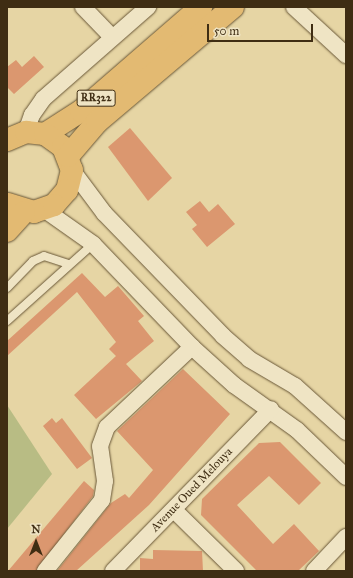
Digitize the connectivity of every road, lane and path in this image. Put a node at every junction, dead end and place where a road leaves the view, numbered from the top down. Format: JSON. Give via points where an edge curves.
{"nodes":[{"id":1,"x":83,"y":7,"type":"edge"},
{"id":2,"x":148,"y":7,"type":"edge"},
{"id":3,"x":201,"y":7,"type":"edge"},
{"id":4,"x":233,"y":7,"type":"edge"},
{"id":5,"x":294,"y":7,"type":"edge"},
{"id":6,"x":112,"y":37,"type":"junction"},
{"id":7,"x":346,"y":55,"type":"edge"},
{"id":8,"x":20,"y":134,"type":"edge"},
{"id":9,"x":70,"y":163,"type":"junction"},
{"id":10,"x":15,"y":208,"type":"edge"},
{"id":11,"x":45,"y":210,"type":"junction"},
{"id":12,"x":7,"y":231,"type":"edge"},
{"id":13,"x":93,"y":244,"type":"junction"},
{"id":14,"x":68,"y":264,"type":"junction"},
{"id":15,"x":7,"y":288,"type":"edge"},
{"id":16,"x":7,"y":320,"type":"edge"},
{"id":17,"x":192,"y":347,"type":"junction"},
{"id":18,"x":272,"y":409,"type":"junction"},
{"id":19,"x":346,"y":432,"type":"edge"},
{"id":20,"x":346,"y":477,"type":"edge"},
{"id":21,"x":174,"y":510,"type":"junction"},
{"id":22,"x":346,"y":537,"type":"edge"},
{"id":23,"x":45,"y":571,"type":"edge"},
{"id":24,"x":113,"y":571,"type":"edge"},
{"id":25,"x":236,"y":571,"type":"edge"},
{"id":26,"x":314,"y":571,"type":"edge"}],
"edges":[{"from":1,"to":6,"type":"street"},
{"from":2,"to":6,"type":"street"},
{"from":3,"to":8,"type":"main road","number":"RR322","via":[[81,111]]},
{"from":4,"to":9,"type":"main road","number":"RR322","via":[[97,122]]},
{"from":5,"to":7,"type":"street"},
{"from":6,"to":8,"type":"street","via":[[43,99]]},
{"from":8,"to":9,"type":"main road","via":[[55,139]]},
{"from":9,"to":11,"type":"main road","number":"RR322","via":[[68,190]]},
{"from":9,"to":19,"type":"street","via":[[101,210],[223,336],[249,359],[295,386]]},
{"from":10,"to":11,"type":"main road"},
{"from":10,"to":12,"type":"main road"},
{"from":11,"to":13,"type":"street"},
{"from":13,"to":14,"type":"lane"},
{"from":13,"to":17,"type":"street"},
{"from":14,"to":15,"type":"lane","via":[[44,256],[33,261]]},
{"from":14,"to":16,"type":"lane"},
{"from":17,"to":18,"type":"street","via":[[234,385]]},
{"from":17,"to":23,"type":"street","via":[[107,427],[100,446],[105,481],[102,500]]},
{"from":18,"to":20,"type":"street"},
{"from":18,"to":21,"type":"street","name":"Avenue Oued Melouya"},
{"from":21,"to":24,"type":"street","name":"Avenue Oued Melouya"},
{"from":21,"to":25,"type":"street"},
{"from":22,"to":26,"type":"street"}]}
